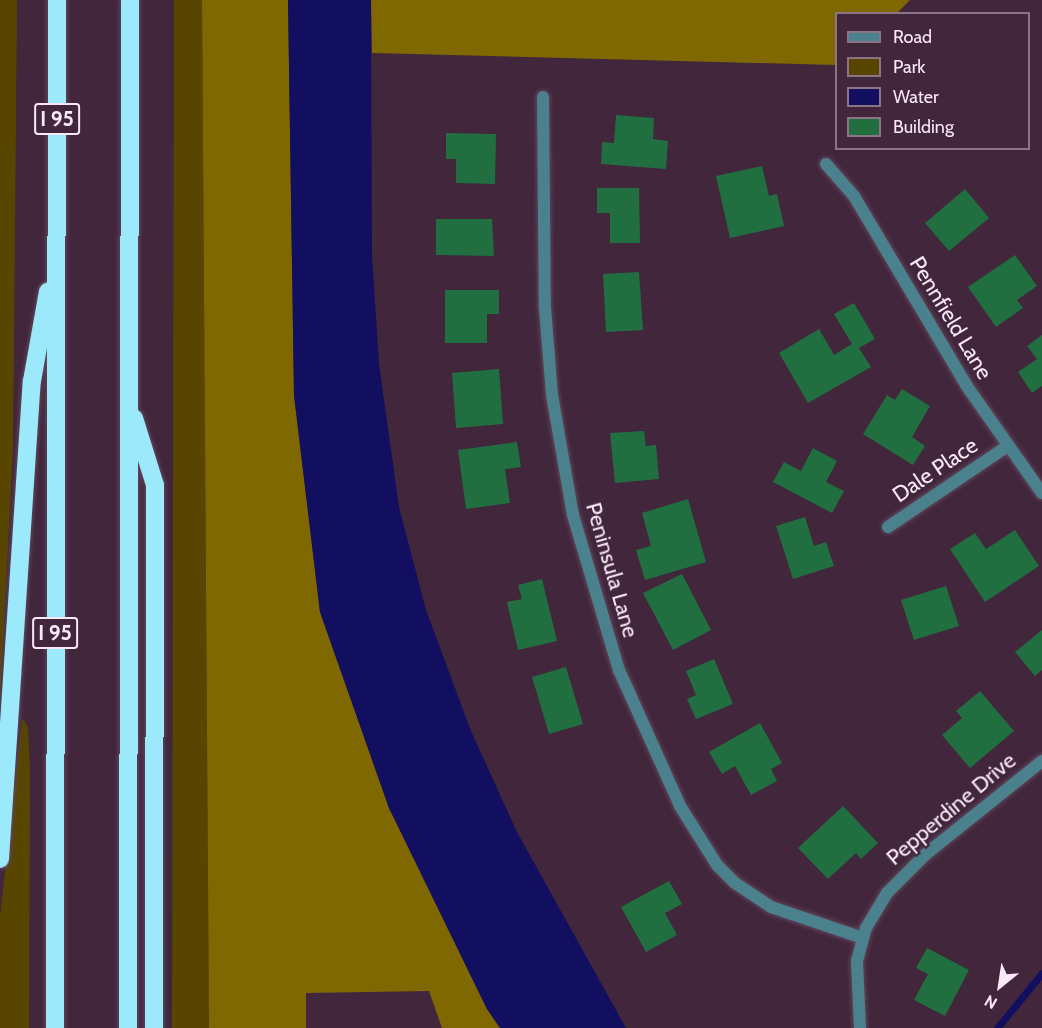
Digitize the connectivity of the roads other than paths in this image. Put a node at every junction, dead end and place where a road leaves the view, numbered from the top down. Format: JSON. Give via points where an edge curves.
{"nodes":[{"id":1,"x":57,"y":0,"type":"edge"},
{"id":2,"x":130,"y":0,"type":"edge"},
{"id":3,"x":543,"y":97,"type":"dead end"},
{"id":4,"x":825,"y":164,"type":"dead end"},
{"id":5,"x":56,"y":239,"type":"junction"},
{"id":6,"x":129,"y":400,"type":"junction"},
{"id":7,"x":1006,"y":447,"type":"junction"},
{"id":8,"x":1042,"y":493,"type":"edge"},
{"id":9,"x":888,"y":527,"type":"dead end"},
{"id":10,"x":1042,"y":761,"type":"edge"},
{"id":11,"x":0,"y":859,"type":"edge"},
{"id":12,"x":862,"y":938,"type":"junction"},
{"id":13,"x":55,"y":1028,"type":"edge"},
{"id":14,"x":128,"y":1028,"type":"edge"},
{"id":15,"x":154,"y":1028,"type":"edge"},
{"id":16,"x":860,"y":1028,"type":"edge"}],
"edges":[{"from":1,"to":5,"type":"highway","number":"I 95"},
{"from":2,"to":6,"type":"highway"},
{"from":3,"to":12,"type":"street","name":"Peninsula Lane","via":[[545,308],[552,394],[573,515],[620,670],[680,806],[717,865],[771,907]]},
{"from":4,"to":7,"type":"street","name":"Pennfield Lane","via":[[854,196]]},
{"from":5,"to":11,"type":"highway","via":[[32,381]]},
{"from":5,"to":13,"type":"highway","number":"I 95"},
{"from":6,"to":14,"type":"highway"},
{"from":6,"to":15,"type":"highway","via":[[155,485]]},
{"from":7,"to":8,"type":"street","name":"Pennfield Lane"},
{"from":7,"to":9,"type":"street","name":"Dale Place"},
{"from":10,"to":12,"type":"street","name":"Pepperdine Drive","via":[[903,874],[878,905]]},
{"from":12,"to":16,"type":"street","name":"Pepperdine Drive","via":[[855,977]]}]}
